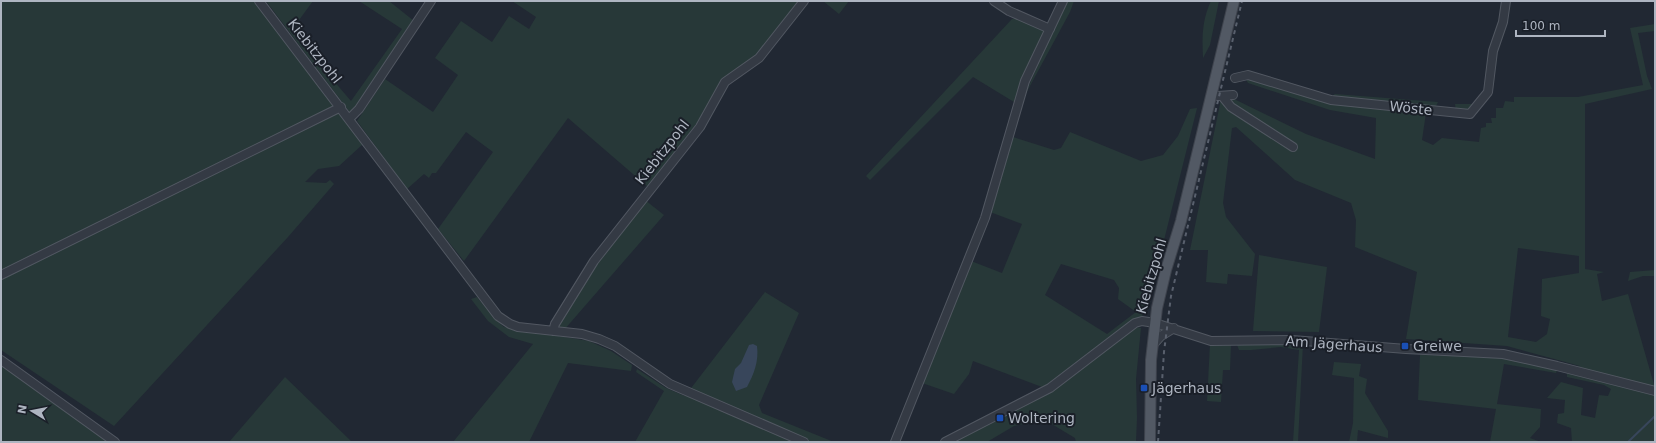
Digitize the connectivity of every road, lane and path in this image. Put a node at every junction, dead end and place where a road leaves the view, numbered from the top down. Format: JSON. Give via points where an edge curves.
{"nodes":[{"id":1,"x":259,"y":1,"type":"edge"},
{"id":2,"x":431,"y":1,"type":"edge"},
{"id":3,"x":804,"y":1,"type":"edge"},
{"id":4,"x":994,"y":1,"type":"edge"},
{"id":5,"x":1063,"y":1,"type":"edge"},
{"id":6,"x":1234,"y":1,"type":"edge"},
{"id":7,"x":1506,"y":1,"type":"edge"},
{"id":8,"x":1050,"y":29,"type":"junction"},
{"id":9,"x":1235,"y":78,"type":"dead end"},
{"id":10,"x":1211,"y":94,"type":"junction"},
{"id":11,"x":1233,"y":95,"type":"dead end"},
{"id":12,"x":1222,"y":96,"type":"junction"},
{"id":13,"x":341,"y":107,"type":"junction"},
{"id":14,"x":349,"y":119,"type":"junction"},
{"id":15,"x":1293,"y":147,"type":"dead end"},
{"id":16,"x":1,"y":275,"type":"edge"},
{"id":17,"x":1155,"y":323,"type":"junction"},
{"id":18,"x":1174,"y":328,"type":"junction"},
{"id":19,"x":553,"y":331,"type":"junction"},
{"id":20,"x":1152,"y":346,"type":"junction"},
{"id":21,"x":1,"y":360,"type":"edge"},
{"id":22,"x":1655,"y":391,"type":"edge"},
{"id":23,"x":115,"y":442,"type":"edge"},
{"id":24,"x":804,"y":442,"type":"edge"},
{"id":25,"x":895,"y":442,"type":"edge"},
{"id":26,"x":944,"y":442,"type":"edge"},
{"id":27,"x":1150,"y":442,"type":"edge"}],
"edges":[{"from":1,"to":13,"type":"street","name":"Kiebitzpohl"},
{"from":2,"to":14,"type":"street","via":[[359,109]]},
{"from":3,"to":19,"type":"street","name":"Kiebitzpohl","via":[[759,58],[725,82],[700,127],[594,261]]},
{"from":4,"to":8,"type":"street","via":[[1009,11]]},
{"from":5,"to":8,"type":"street"},
{"from":6,"to":10,"type":"main road","name":"Kiebitzpohl"},
{"from":7,"to":9,"type":"street","name":"Wöste","via":[[1503,22],[1493,51],[1488,92],[1470,114],[1331,100],[1248,75]]},
{"from":8,"to":25,"type":"street","via":[[1024,81],[985,218]]},
{"from":10,"to":12,"type":"street"},
{"from":10,"to":17,"type":"main road","name":"Kiebitzpohl","via":[[1181,221],[1161,289]]},
{"from":11,"to":12,"type":"street"},
{"from":12,"to":15,"type":"street","via":[[1231,106]]},
{"from":13,"to":14,"type":"street","name":"Kiebitzpohl"},
{"from":13,"to":16,"type":"street"},
{"from":14,"to":19,"type":"street","name":"Kiebitzpohl","via":[[498,316],[518,327]]},
{"from":17,"to":18,"type":"street","name":"Am Jägerhaus"},
{"from":17,"to":20,"type":"main road"},
{"from":17,"to":26,"type":"street","name":"Kiebitzpohl","via":[[1135,323],[1050,388]]},
{"from":18,"to":20,"type":"street","via":[[1160,336]]},
{"from":18,"to":22,"type":"street","name":"Am Jägerhaus","via":[[1211,341],[1300,340],[1503,354]]},
{"from":19,"to":24,"type":"street","name":"Kiebitzpohl","via":[[582,334],[615,346],[670,384]]},
{"from":20,"to":27,"type":"main road"},
{"from":21,"to":23,"type":"street"}]}
